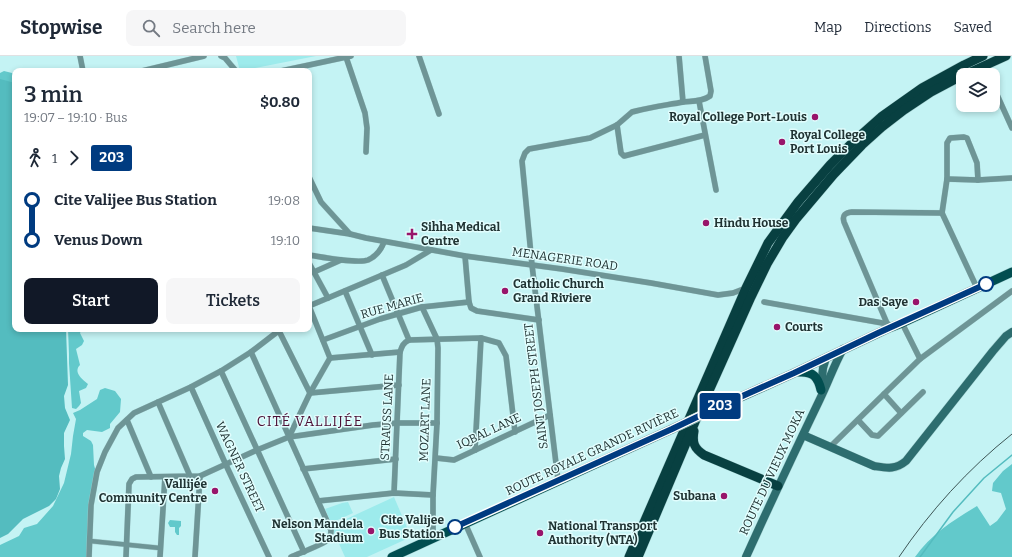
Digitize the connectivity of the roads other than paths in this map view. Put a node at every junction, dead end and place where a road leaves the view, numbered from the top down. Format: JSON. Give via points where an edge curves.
{"nodes":[{"id":1,"x":80,"y":56,"type":"edge"},
{"id":2,"x":204,"y":56,"type":"edge"},
{"id":3,"x":419,"y":56,"type":"edge"},
{"id":4,"x":679,"y":56,"type":"edge"},
{"id":5,"x":704,"y":56,"type":"edge"},
{"id":6,"x":970,"y":56,"type":"edge"},
{"id":7,"x":983,"y":56,"type":"edge"},
{"id":8,"x":1006,"y":56,"type":"edge"},
{"id":9,"x":223,"y":57,"type":"edge"},
{"id":10,"x":349,"y":57,"type":"edge"},
{"id":11,"x":964,"y":65,"type":"junction"},
{"id":12,"x":82,"y":68,"type":"edge"},
{"id":13,"x":154,"y":68,"type":"edge"},
{"id":14,"x":233,"y":68,"type":"edge"},
{"id":15,"x":297,"y":68,"type":"edge"},
{"id":16,"x":979,"y":68,"type":"edge"},
{"id":17,"x":956,"y":79,"type":"edge"},
{"id":18,"x":699,"y":101,"type":"junction"},
{"id":19,"x":1000,"y":101,"type":"edge"},
{"id":20,"x":683,"y":102,"type":"junction"},
{"id":21,"x":439,"y":114,"type":"dead end"},
{"id":22,"x":617,"y":125,"type":"junction"},
{"id":23,"x":1012,"y":128,"type":"edge"},
{"id":24,"x":705,"y":135,"type":"junction"},
{"id":25,"x":366,"y":152,"type":"dead end"},
{"id":26,"x":1012,"y":178,"type":"edge"},
{"id":27,"x":947,"y":179,"type":"junction"},
{"id":28,"x":978,"y":180,"type":"junction"},
{"id":29,"x":312,"y":183,"type":"edge"},
{"id":30,"x":716,"y":190,"type":"dead end"},
{"id":31,"x":942,"y":213,"type":"junction"},
{"id":32,"x":312,"y":228,"type":"edge"},
{"id":33,"x":350,"y":234,"type":"junction"},
{"id":34,"x":384,"y":242,"type":"junction"},
{"id":35,"x":431,"y":250,"type":"junction"},
{"id":36,"x":312,"y":255,"type":"edge"},
{"id":37,"x":465,"y":256,"type":"junction"},
{"id":38,"x":343,"y":259,"type":"junction"},
{"id":39,"x":532,"y":265,"type":"junction"},
{"id":40,"x":312,"y":268,"type":"edge"},
{"id":41,"x":314,"y":272,"type":"junction"},
{"id":42,"x":1012,"y":272,"type":"edge"},
{"id":43,"x":382,"y":275,"type":"junction"},
{"id":44,"x":746,"y":288,"type":"junction"},
{"id":45,"x":977,"y":288,"type":"junction"},
{"id":46,"x":345,"y":291,"type":"junction"},
{"id":47,"x":1012,"y":291,"type":"edge"},
{"id":48,"x":328,"y":298,"type":"junction"},
{"id":49,"x":469,"y":302,"type":"junction"},
{"id":50,"x":764,"y":302,"type":"dead end"},
{"id":51,"x":312,"y":305,"type":"edge"},
{"id":52,"x":422,"y":307,"type":"junction"},
{"id":53,"x":312,"y":313,"type":"edge"},
{"id":54,"x":398,"y":314,"type":"junction"},
{"id":55,"x":539,"y":320,"type":"junction"},
{"id":56,"x":902,"y":323,"type":"junction"},
{"id":57,"x":360,"y":326,"type":"junction"},
{"id":58,"x":889,"y":326,"type":"junction"},
{"id":59,"x":277,"y":332,"type":"edge"},
{"id":60,"x":281,"y":332,"type":"edge"},
{"id":61,"x":1012,"y":332,"type":"edge"},
{"id":62,"x":481,"y":338,"type":"junction"},
{"id":63,"x":437,"y":339,"type":"junction"},
{"id":64,"x":323,"y":340,"type":"junction"},
{"id":65,"x":406,"y":341,"type":"junction"},
{"id":66,"x":843,"y":349,"type":"junction"},
{"id":67,"x":250,"y":352,"type":"junction"},
{"id":68,"x":400,"y":352,"type":"junction"},
{"id":69,"x":372,"y":355,"type":"junction"},
{"id":70,"x":330,"y":358,"type":"junction"},
{"id":71,"x":826,"y":358,"type":"junction"},
{"id":72,"x":920,"y":359,"type":"junction"},
{"id":73,"x":221,"y":372,"type":"junction"},
{"id":74,"x":797,"y":372,"type":"junction"},
{"id":75,"x":399,"y":385,"type":"junction"},
{"id":76,"x":191,"y":387,"type":"junction"},
{"id":77,"x":923,"y":392,"type":"dead end"},
{"id":78,"x":310,"y":393,"type":"junction"},
{"id":79,"x":821,"y":394,"type":"junction"},
{"id":80,"x":884,"y":394,"type":"junction"},
{"id":81,"x":158,"y":402,"type":"junction"},
{"id":82,"x":901,"y":413,"type":"junction"},
{"id":83,"x":550,"y":414,"type":"junction"},
{"id":84,"x":127,"y":420,"type":"junction"},
{"id":85,"x":858,"y":420,"type":"junction"},
{"id":86,"x":695,"y":422,"type":"junction"},
{"id":87,"x":398,"y":423,"type":"junction"},
{"id":88,"x":437,"y":423,"type":"junction"},
{"id":89,"x":515,"y":432,"type":"junction"},
{"id":90,"x":803,"y":435,"type":"junction"},
{"id":91,"x":289,"y":437,"type":"junction"},
{"id":92,"x":831,"y":446,"type":"junction"},
{"id":93,"x":256,"y":450,"type":"junction"},
{"id":94,"x":475,"y":450,"type":"junction"},
{"id":95,"x":436,"y":458,"type":"junction"},
{"id":96,"x":396,"y":459,"type":"junction"},
{"id":97,"x":226,"y":465,"type":"junction"},
{"id":98,"x":303,"y":469,"type":"junction"},
{"id":99,"x":190,"y":476,"type":"junction"},
{"id":100,"x":200,"y":476,"type":"junction"},
{"id":101,"x":152,"y":477,"type":"junction"},
{"id":102,"x":165,"y":477,"type":"junction"},
{"id":103,"x":558,"y":480,"type":"junction"},
{"id":104,"x":778,"y":486,"type":"junction"},
{"id":105,"x":394,"y":494,"type":"junction"},
{"id":106,"x":433,"y":495,"type":"junction"},
{"id":107,"x":318,"y":501,"type":"junction"},
{"id":108,"x":465,"y":523,"type":"junction"},
{"id":109,"x":433,"y":538,"type":"junction"},
{"id":110,"x":90,"y":541,"type":"junction"},
{"id":111,"x":127,"y":544,"type":"junction"},
{"id":112,"x":160,"y":548,"type":"junction"},
{"id":113,"x":304,"y":552,"type":"junction"},
{"id":114,"x":89,"y":557,"type":"edge"},
{"id":115,"x":126,"y":557,"type":"edge"},
{"id":116,"x":160,"y":557,"type":"edge"},
{"id":117,"x":195,"y":557,"type":"edge"},
{"id":118,"x":269,"y":557,"type":"edge"},
{"id":119,"x":291,"y":557,"type":"edge"},
{"id":120,"x":392,"y":557,"type":"edge"},
{"id":121,"x":480,"y":557,"type":"edge"},
{"id":122,"x":629,"y":557,"type":"edge"},
{"id":123,"x":638,"y":557,"type":"edge"},
{"id":124,"x":746,"y":557,"type":"edge"}],
"edges":[{"from":1,"to":12,"type":"street"},
{"from":2,"to":13,"type":"street"},
{"from":3,"to":21,"type":"street"},
{"from":4,"to":20,"type":"street"},
{"from":5,"to":18,"type":"street","via":[[711,91],[710,96]]},
{"from":6,"to":11,"type":"street"},
{"from":7,"to":11,"type":"highway"},
{"from":8,"to":16,"type":"highway"},
{"from":9,"to":14,"type":"street"},
{"from":10,"to":15,"type":"street"},
{"from":10,"to":25,"type":"street","via":[[365,113]]},
{"from":11,"to":44,"type":"highway","via":[[922,88],[881,117],[830,165],[798,202],[768,244]]},
{"from":17,"to":86,"type":"highway","via":[[931,92],[882,127],[834,174],[796,219],[766,264]]},
{"from":18,"to":20,"type":"street"},
{"from":18,"to":24,"type":"street"},
{"from":19,"to":23,"type":"street"},
{"from":20,"to":22,"type":"street","via":[[632,112]]},
{"from":22,"to":24,"type":"street","via":[[621,153],[624,156]]},
{"from":22,"to":39,"type":"street","name":"SAINT JOSEPH STREET","via":[[590,138],[529,149],[524,153],[522,168]]},
{"from":24,"to":30,"type":"street"},
{"from":26,"to":28,"type":"street"},
{"from":27,"to":28,"type":"street"},
{"from":27,"to":28,"type":"street","via":[[947,143],[950,138],[964,136],[977,163]]},
{"from":27,"to":31,"type":"street"},
{"from":29,"to":33,"type":"street","via":[[321,202]]},
{"from":31,"to":45,"type":"street"},
{"from":31,"to":58,"type":"street","via":[[852,212],[844,215],[844,222]]},
{"from":32,"to":33,"type":"street","name":"MENAGERIE ROAD"},
{"from":33,"to":34,"type":"street","name":"MENAGERIE ROAD"},
{"from":34,"to":35,"type":"street","name":"MENAGERIE ROAD"},
{"from":34,"to":38,"type":"street","via":[[381,250],[368,260]]},
{"from":35,"to":37,"type":"street","name":"MENAGERIE ROAD"},
{"from":35,"to":43,"type":"street"},
{"from":36,"to":38,"type":"street"},
{"from":37,"to":39,"type":"street","name":"MENAGERIE ROAD"},
{"from":37,"to":49,"type":"street"},
{"from":38,"to":41,"type":"street"},
{"from":39,"to":44,"type":"street","name":"MENAGERIE ROAD","via":[[718,296]]},
{"from":39,"to":55,"type":"street","name":"SAINT JOSEPH STREET"},
{"from":40,"to":41,"type":"street"},
{"from":41,"to":48,"type":"street"},
{"from":42,"to":45,"type":"main road","name":"ROUTE ROYALE GRANDE RIVIÈRE"},
{"from":43,"to":46,"type":"street"},
{"from":43,"to":54,"type":"street"},
{"from":44,"to":122,"type":"highway"},
{"from":45,"to":56,"type":"main road","name":"ROUTE ROYALE GRANDE RIVIÈRE"},
{"from":46,"to":48,"type":"street"},
{"from":46,"to":57,"type":"street"},
{"from":47,"to":72,"type":"street"},
{"from":48,"to":51,"type":"street"},
{"from":49,"to":52,"type":"street","name":"RUE MARIE"},
{"from":49,"to":55,"type":"street","via":[[471,308],[477,311]]},
{"from":50,"to":58,"type":"street"},
{"from":52,"to":54,"type":"street","name":"RUE MARIE"},
{"from":52,"to":63,"type":"street","name":"MOZART LANE"},
{"from":53,"to":64,"type":"street"},
{"from":54,"to":57,"type":"street","name":"RUE MARIE"},
{"from":54,"to":65,"type":"street"},
{"from":55,"to":83,"type":"street","name":"SAINT JOSEPH STREET"},
{"from":56,"to":58,"type":"main road","name":"ROUTE ROYALE GRANDE RIVIÈRE"},
{"from":56,"to":72,"type":"street"},
{"from":57,"to":64,"type":"street","name":"RUE MARIE"},
{"from":57,"to":69,"type":"street"},
{"from":58,"to":66,"type":"main road","name":"ROUTE ROYALE GRANDE RIVIÈRE"},
{"from":59,"to":67,"type":"street"},
{"from":60,"to":78,"type":"street"},
{"from":61,"to":92,"type":"main road","via":[[993,351],[911,455],[899,466],[874,466]]},
{"from":62,"to":63,"type":"street"},
{"from":62,"to":89,"type":"street","via":[[499,343],[506,356]]},
{"from":62,"to":94,"type":"street"},
{"from":63,"to":65,"type":"street"},
{"from":63,"to":88,"type":"street","name":"MOZART LANE"},
{"from":64,"to":70,"type":"street"},
{"from":65,"to":68,"type":"street","name":"STRAUSS LANE","via":[[402,344]]},
{"from":66,"to":71,"type":"main road","name":"ROUTE ROYALE GRANDE RIVIÈRE"},
{"from":66,"to":79,"type":"main road","name":"ROUTE DU VIEUX MOKA"},
{"from":67,"to":73,"type":"street"},
{"from":67,"to":91,"type":"street"},
{"from":68,"to":69,"type":"street"},
{"from":68,"to":75,"type":"street","name":"STRAUSS LANE"},
{"from":69,"to":70,"type":"street"},
{"from":70,"to":78,"type":"street"},
{"from":71,"to":74,"type":"main road","name":"ROUTE ROYALE GRANDE RIVIÈRE"},
{"from":71,"to":79,"type":"main road","name":"ROUTE DU VIEUX MOKA"},
{"from":72,"to":80,"type":"street"},
{"from":73,"to":76,"type":"street"},
{"from":73,"to":93,"type":"street"},
{"from":74,"to":79,"type":"main road","via":[[804,371],[814,375]]},
{"from":74,"to":103,"type":"main road","name":"ROUTE ROYALE GRANDE RIVIÈRE","bridge":true},
{"from":75,"to":78,"type":"street"},
{"from":75,"to":87,"type":"street","name":"STRAUSS LANE"},
{"from":76,"to":81,"type":"street"},
{"from":76,"to":97,"type":"street","name":"WAGNER STREET"},
{"from":77,"to":82,"type":"street"},
{"from":78,"to":91,"type":"street"},
{"from":79,"to":90,"type":"main road","name":"ROUTE DU VIEUX MOKA"},
{"from":80,"to":82,"type":"street"},
{"from":80,"to":85,"type":"street"},
{"from":81,"to":84,"type":"street","via":[[134,413]]},
{"from":81,"to":99,"type":"street"},
{"from":82,"to":85,"type":"street","via":[[878,436],[872,435]]},
{"from":83,"to":89,"type":"street","name":"IQBAL LANE"},
{"from":83,"to":103,"type":"street","name":"SAINT JOSEPH STREET"},
{"from":84,"to":101,"type":"street"},
{"from":84,"to":110,"type":"street","via":[[118,428],[97,472],[91,505]]},
{"from":85,"to":92,"type":"street"},
{"from":86,"to":104,"type":"highway","via":[[694,444],[704,456]]},
{"from":86,"to":123,"type":"highway"},
{"from":87,"to":88,"type":"street"},
{"from":87,"to":91,"type":"street"},
{"from":87,"to":96,"type":"street","name":"STRAUSS LANE"},
{"from":88,"to":95,"type":"street","name":"MOZART LANE"},
{"from":89,"to":94,"type":"street","name":"IQBAL LANE"},
{"from":90,"to":92,"type":"main road"},
{"from":90,"to":104,"type":"main road","name":"ROUTE DU VIEUX MOKA"},
{"from":91,"to":93,"type":"street"},
{"from":91,"to":98,"type":"street"},
{"from":93,"to":97,"type":"street"},
{"from":93,"to":113,"type":"street"},
{"from":94,"to":95,"type":"street","name":"IQBAL LANE","via":[[454,460]]},
{"from":95,"to":106,"type":"street","name":"MOZART LANE"},
{"from":96,"to":98,"type":"street"},
{"from":96,"to":105,"type":"street","name":"STRAUSS LANE"},
{"from":97,"to":100,"type":"street"},
{"from":97,"to":118,"type":"street","name":"WAGNER STREET"},
{"from":98,"to":107,"type":"street"},
{"from":99,"to":100,"type":"street"},
{"from":99,"to":102,"type":"street"},
{"from":100,"to":117,"type":"street"},
{"from":101,"to":102,"type":"street"},
{"from":101,"to":111,"type":"street","via":[[136,477],[129,484]]},
{"from":102,"to":112,"type":"street"},
{"from":103,"to":108,"type":"main road","name":"ROUTE ROYALE GRANDE RIVIÈRE"},
{"from":104,"to":124,"type":"main road","name":"ROUTE DU VIEUX MOKA"},
{"from":105,"to":106,"type":"street"},
{"from":105,"to":107,"type":"street"},
{"from":106,"to":109,"type":"street","name":"MOZART LANE"},
{"from":107,"to":113,"type":"street","via":[[331,534],[329,539]]},
{"from":108,"to":109,"type":"main road","name":"ROUTE ROYALE GRANDE RIVIÈRE"},
{"from":108,"to":121,"type":"street"},
{"from":109,"to":120,"type":"main road","name":"ROUTE ROYALE GRANDE RIVIÈRE"},
{"from":110,"to":111,"type":"street"},
{"from":110,"to":114,"type":"street"},
{"from":111,"to":112,"type":"street"},
{"from":111,"to":115,"type":"street"},
{"from":112,"to":116,"type":"street"},
{"from":113,"to":119,"type":"street"}]}
